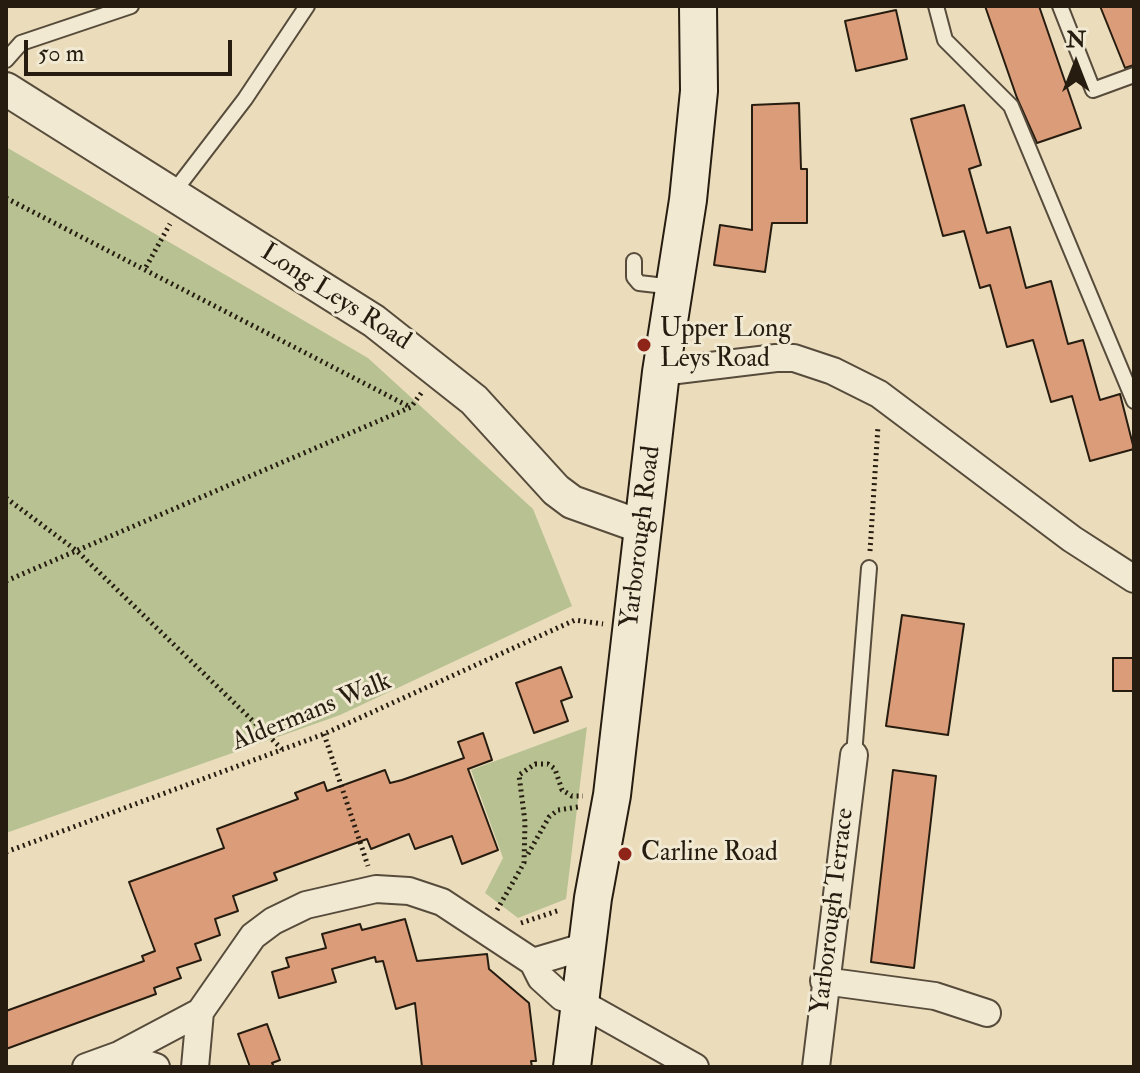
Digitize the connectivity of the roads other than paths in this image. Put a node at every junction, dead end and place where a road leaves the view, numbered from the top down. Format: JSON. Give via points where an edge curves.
{"nodes":[{"id":1,"x":131,"y":6,"type":"edge"},
{"id":2,"x":307,"y":6,"type":"edge"},
{"id":3,"x":698,"y":6,"type":"edge"},
{"id":4,"x":936,"y":6,"type":"edge"},
{"id":5,"x":1060,"y":6,"type":"edge"},
{"id":6,"x":6,"y":60,"type":"edge"},
{"id":7,"x":1134,"y":75,"type":"edge"},
{"id":8,"x":6,"y":89,"type":"edge"},
{"id":9,"x":179,"y":196,"type":"junction"},
{"id":10,"x":634,"y":261,"type":"dead end"},
{"id":11,"x":674,"y":287,"type":"junction"},
{"id":12,"x":661,"y":372,"type":"junction"},
{"id":13,"x":1134,"y":401,"type":"edge"},
{"id":14,"x":642,"y":527,"type":"junction"},
{"id":15,"x":869,"y":568,"type":"road end"},
{"id":16,"x":1134,"y":579,"type":"edge"},
{"id":17,"x":854,"y":755,"type":"joint"},
{"id":18,"x":587,"y":946,"type":"junction"},
{"id":19,"x":533,"y":962,"type":"junction"},
{"id":20,"x":824,"y":981,"type":"junction"},
{"id":21,"x":581,"y":1003,"type":"junction"},
{"id":22,"x":200,"y":1012,"type":"junction"},
{"id":23,"x":987,"y":1013,"type":"dead end"},
{"id":24,"x":119,"y":1055,"type":"junction"},
{"id":25,"x":86,"y":1067,"type":"edge"},
{"id":26,"x":156,"y":1067,"type":"edge"},
{"id":27,"x":195,"y":1067,"type":"edge"},
{"id":28,"x":572,"y":1067,"type":"edge"},
{"id":29,"x":695,"y":1067,"type":"edge"},
{"id":30,"x":816,"y":1067,"type":"edge"}],
"edges":[{"from":1,"to":6,"type":"lane","via":[[21,43]]},
{"from":2,"to":9,"type":"lane"},
{"from":3,"to":11,"type":"main road","name":"Yarborough Road","via":[[699,91]]},
{"from":4,"to":13,"type":"lane","via":[[945,40],[1011,106]]},
{"from":5,"to":7,"type":"lane","via":[[1093,90]]},
{"from":8,"to":9,"type":"street","name":"Long Leys Road"},
{"from":9,"to":14,"type":"street","name":"Long Leys Road","via":[[439,368],[556,490],[583,508]]},
{"from":10,"to":11,"type":"lane","via":[[639,283]]},
{"from":11,"to":12,"type":"main road","name":"Yarborough Road"},
{"from":12,"to":14,"type":"main road","name":"Yarborough Road"},
{"from":12,"to":16,"type":"street","via":[[794,358],[833,371],[879,394],[1072,539]]},
{"from":14,"to":18,"type":"main road","name":"Yarborough Road","via":[[612,795]]},
{"from":15,"to":17,"type":"lane"},
{"from":17,"to":20,"type":"street","name":"Yarborough Terrace"},
{"from":18,"to":19,"type":"street"},
{"from":18,"to":21,"type":"main road","name":"Yarborough Road"},
{"from":19,"to":21,"type":"street","via":[[541,978],[562,997]]},
{"from":19,"to":22,"type":"street","via":[[442,902],[409,891],[376,889],[306,905],[273,921],[253,936]]},
{"from":20,"to":23,"type":"street","via":[[935,996]]},
{"from":20,"to":30,"type":"street","name":"Yarborough Terrace"},
{"from":21,"to":28,"type":"main road","name":"Yarborough Road"},
{"from":21,"to":29,"type":"street"},
{"from":22,"to":24,"type":"street"},
{"from":22,"to":27,"type":"street"},
{"from":24,"to":25,"type":"street"},
{"from":24,"to":26,"type":"street"}]}
